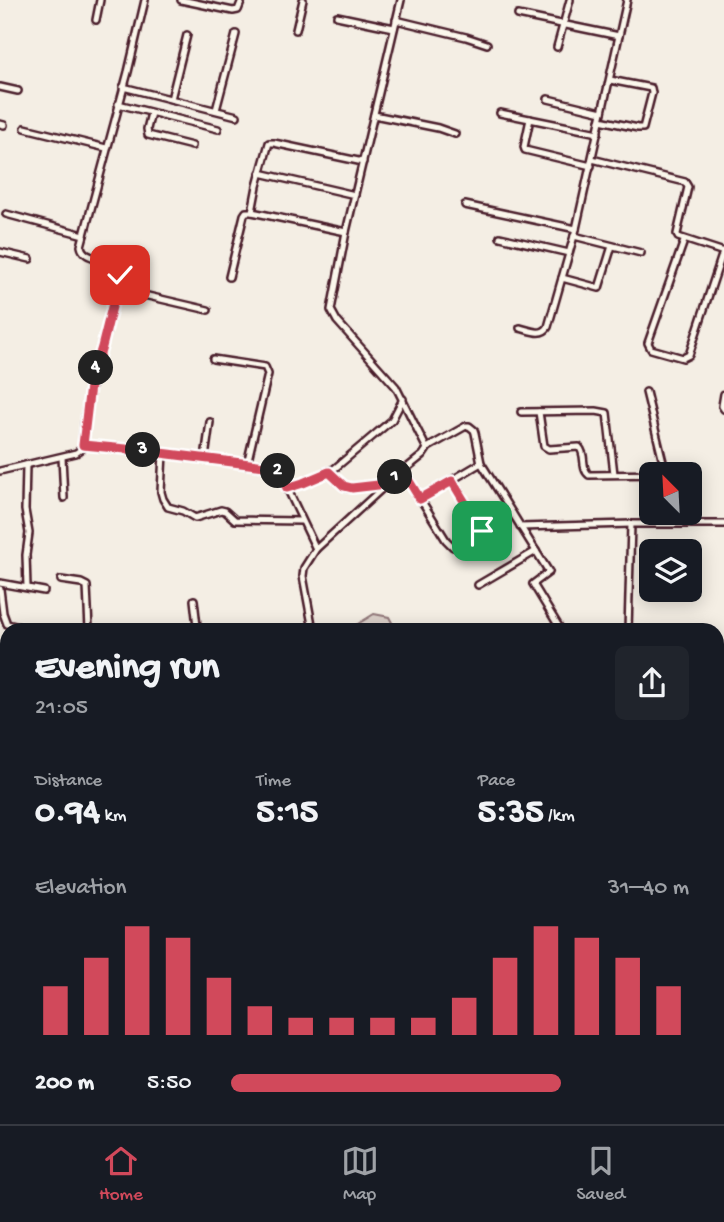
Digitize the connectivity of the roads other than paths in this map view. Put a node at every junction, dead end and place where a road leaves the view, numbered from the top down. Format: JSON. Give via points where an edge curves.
{"nodes":[{"id":1,"x":100,"y":0,"type":"edge"},
{"id":2,"x":145,"y":0,"type":"edge"},
{"id":3,"x":181,"y":0,"type":"edge"},
{"id":4,"x":243,"y":0,"type":"edge"},
{"id":5,"x":303,"y":0,"type":"edge"},
{"id":6,"x":401,"y":0,"type":"edge"},
{"id":7,"x":570,"y":0,"type":"edge"},
{"id":8,"x":627,"y":0,"type":"edge"},
{"id":9,"x":518,"y":15,"type":"dead end"},
{"id":10,"x":337,"y":16,"type":"dead end"},
{"id":11,"x":96,"y":20,"type":"dead end"},
{"id":12,"x":396,"y":20,"type":"junction"},
{"id":13,"x":563,"y":24,"type":"junction"},
{"id":14,"x":394,"y":28,"type":"junction"},
{"id":15,"x":296,"y":30,"type":"dead end"},
{"id":16,"x":236,"y":34,"type":"dead end"},
{"id":17,"x":187,"y":35,"type":"dead end"},
{"id":18,"x":619,"y":36,"type":"junction"},
{"id":19,"x":487,"y":44,"type":"dead end"},
{"id":20,"x":557,"y":47,"type":"dead end"},
{"id":21,"x":610,"y":80,"type":"junction"},
{"id":22,"x":0,"y":87,"type":"edge"},
{"id":23,"x":123,"y":87,"type":"junction"},
{"id":24,"x":18,"y":91,"type":"dead end"},
{"id":25,"x":172,"y":99,"type":"junction"},
{"id":26,"x":548,"y":99,"type":"dead end"},
{"id":27,"x":118,"y":104,"type":"junction"},
{"id":28,"x":216,"y":110,"type":"junction"},
{"id":29,"x":151,"y":113,"type":"junction"},
{"id":30,"x":500,"y":113,"type":"dead end"},
{"id":31,"x":602,"y":113,"type":"junction"},
{"id":32,"x":374,"y":115,"type":"junction"},
{"id":33,"x":237,"y":116,"type":"dead end"},
{"id":34,"x":530,"y":119,"type":"junction"},
{"id":35,"x":600,"y":120,"type":"junction"},
{"id":36,"x":25,"y":128,"type":"dead end"},
{"id":37,"x":218,"y":129,"type":"dead end"},
{"id":38,"x":455,"y":134,"type":"dead end"},
{"id":39,"x":598,"y":134,"type":"junction"},
{"id":40,"x":192,"y":146,"type":"dead end"},
{"id":41,"x":106,"y":148,"type":"junction"},
{"id":42,"x":363,"y":162,"type":"junction"},
{"id":43,"x":592,"y":163,"type":"junction"},
{"id":44,"x":260,"y":173,"type":"junction"},
{"id":45,"x":355,"y":195,"type":"junction"},
{"id":46,"x":465,"y":205,"type":"dead end"},
{"id":47,"x":252,"y":212,"type":"junction"},
{"id":48,"x":6,"y":214,"type":"dead end"},
{"id":49,"x":346,"y":232,"type":"junction"},
{"id":50,"x":575,"y":233,"type":"junction"},
{"id":51,"x":83,"y":235,"type":"junction"},
{"id":52,"x":500,"y":237,"type":"dead end"},
{"id":53,"x":684,"y":240,"type":"junction"},
{"id":54,"x":612,"y":246,"type":"junction"},
{"id":55,"x":0,"y":252,"type":"edge"},
{"id":56,"x":724,"y":252,"type":"edge"},
{"id":57,"x":569,"y":253,"type":"junction"},
{"id":58,"x":641,"y":253,"type":"dead end"},
{"id":59,"x":30,"y":259,"type":"dead end"},
{"id":60,"x":229,"y":277,"type":"dead end"},
{"id":61,"x":562,"y":278,"type":"junction"},
{"id":62,"x":118,"y":289,"type":"junction"},
{"id":63,"x":208,"y":310,"type":"dead end"},
{"id":64,"x":520,"y":328,"type":"dead end"},
{"id":65,"x":213,"y":359,"type":"dead end"},
{"id":66,"x":646,"y":392,"type":"dead end"},
{"id":67,"x":724,"y":394,"type":"edge"},
{"id":68,"x":403,"y":399,"type":"junction"},
{"id":69,"x":724,"y":409,"type":"edge"},
{"id":70,"x":522,"y":412,"type":"dead end"},
{"id":71,"x":539,"y":412,"type":"junction"},
{"id":72,"x":210,"y":422,"type":"dead end"},
{"id":73,"x":83,"y":445,"type":"junction"},
{"id":74,"x":427,"y":448,"type":"junction"},
{"id":75,"x":163,"y":453,"type":"junction"},
{"id":76,"x":62,"y":457,"type":"junction"},
{"id":77,"x":205,"y":458,"type":"junction"},
{"id":78,"x":663,"y":462,"type":"edge"},
{"id":79,"x":481,"y":463,"type":"junction"},
{"id":80,"x":247,"y":464,"type":"junction"},
{"id":81,"x":26,"y":465,"type":"junction"},
{"id":82,"x":0,"y":471,"type":"edge"},
{"id":83,"x":403,"y":471,"type":"junction"},
{"id":84,"x":329,"y":472,"type":"junction"},
{"id":85,"x":614,"y":474,"type":"junction"},
{"id":86,"x":639,"y":474,"type":"edge"},
{"id":87,"x":452,"y":481,"type":"junction"},
{"id":88,"x":387,"y":484,"type":"junction"},
{"id":89,"x":287,"y":488,"type":"junction"},
{"id":90,"x":64,"y":498,"type":"dead end"},
{"id":91,"x":420,"y":499,"type":"junction"},
{"id":92,"x":512,"y":513,"type":"junction"},
{"id":93,"x":302,"y":521,"type":"junction"},
{"id":94,"x":702,"y":523,"type":"edge"},
{"id":95,"x":631,"y":524,"type":"junction"},
{"id":96,"x":639,"y":524,"type":"edge"},
{"id":97,"x":724,"y":524,"type":"edge"},
{"id":98,"x":520,"y":527,"type":"junction"},
{"id":99,"x":482,"y":531,"type":"junction"},
{"id":100,"x":316,"y":549,"type":"junction"},
{"id":101,"x":536,"y":551,"type":"junction"},
{"id":102,"x":61,"y":580,"type":"dead end"},
{"id":103,"x":0,"y":583,"type":"edge"},
{"id":104,"x":478,"y":585,"type":"dead end"},
{"id":105,"x":27,"y":587,"type":"junction"},
{"id":106,"x":0,"y":589,"type":"edge"},
{"id":107,"x":44,"y":591,"type":"dead end"},
{"id":108,"x":194,"y":600,"type":"dead end"},
{"id":109,"x":7,"y":623,"type":"edge"},
{"id":110,"x":89,"y":623,"type":"edge"},
{"id":111,"x":197,"y":623,"type":"edge"},
{"id":112,"x":312,"y":623,"type":"edge"},
{"id":113,"x":557,"y":623,"type":"edge"},
{"id":114,"x":628,"y":623,"type":"edge"}],
"edges":[{"from":1,"to":11,"type":"street"},
{"from":2,"to":23,"type":"street"},
{"from":3,"to":4,"type":"street","via":[[233,11]]},
{"from":5,"to":15,"type":"street"},
{"from":6,"to":12,"type":"street"},
{"from":7,"to":13,"type":"street"},
{"from":8,"to":18,"type":"street"},
{"from":9,"to":13,"type":"street"},
{"from":10,"to":14,"type":"street"},
{"from":12,"to":14,"type":"street"},
{"from":12,"to":19,"type":"street"},
{"from":13,"to":18,"type":"street"},
{"from":13,"to":20,"type":"street"},
{"from":14,"to":32,"type":"street"},
{"from":16,"to":28,"type":"street"},
{"from":17,"to":25,"type":"street"},
{"from":18,"to":21,"type":"street"},
{"from":21,"to":31,"type":"street"},
{"from":21,"to":35,"type":"street","via":[[653,91],[643,128]]},
{"from":22,"to":24,"type":"street"},
{"from":23,"to":25,"type":"street"},
{"from":23,"to":27,"type":"street"},
{"from":25,"to":28,"type":"street"},
{"from":26,"to":31,"type":"street"},
{"from":27,"to":29,"type":"street"},
{"from":27,"to":41,"type":"street"},
{"from":28,"to":33,"type":"street"},
{"from":29,"to":37,"type":"street"},
{"from":29,"to":40,"type":"street","via":[[148,135]]},
{"from":30,"to":34,"type":"street"},
{"from":31,"to":35,"type":"street"},
{"from":32,"to":38,"type":"street"},
{"from":32,"to":42,"type":"street"},
{"from":34,"to":39,"type":"street"},
{"from":34,"to":43,"type":"street","via":[[525,150]]},
{"from":35,"to":39,"type":"street"},
{"from":36,"to":41,"type":"street"},
{"from":39,"to":43,"type":"street"},
{"from":41,"to":51,"type":"street"},
{"from":42,"to":44,"type":"street","via":[[272,142]]},
{"from":42,"to":45,"type":"street"},
{"from":43,"to":50,"type":"street"},
{"from":43,"to":53,"type":"street","via":[[686,183],[677,235]]},
{"from":44,"to":45,"type":"street"},
{"from":44,"to":47,"type":"street"},
{"from":45,"to":49,"type":"street"},
{"from":46,"to":50,"type":"street"},
{"from":47,"to":49,"type":"street"},
{"from":47,"to":60,"type":"street","via":[[244,215]]},
{"from":48,"to":51,"type":"street"},
{"from":49,"to":68,"type":"street","via":[[332,313]]},
{"from":50,"to":54,"type":"street"},
{"from":50,"to":57,"type":"street"},
{"from":51,"to":62,"type":"street","via":[[83,253],[111,263],[119,271]]},
{"from":52,"to":57,"type":"street"},
{"from":53,"to":56,"type":"street"},
{"from":53,"to":56,"type":"street","via":[[648,343],[651,349],[683,358],[689,355]]},
{"from":54,"to":58,"type":"street"},
{"from":54,"to":61,"type":"street","via":[[599,288]]},
{"from":55,"to":59,"type":"street"},
{"from":57,"to":61,"type":"street"},
{"from":61,"to":64,"type":"street","via":[[547,330]]},
{"from":62,"to":63,"type":"street"},
{"from":62,"to":73,"type":"street","via":[[90,386]]},
{"from":65,"to":80,"type":"street","via":[[265,367],[268,372]]},
{"from":66,"to":78,"type":"street"},
{"from":67,"to":69,"type":"street"},
{"from":68,"to":74,"type":"street"},
{"from":68,"to":84,"type":"street","via":[[392,420]]},
{"from":70,"to":71,"type":"street"},
{"from":71,"to":85,"type":"street","via":[[545,447],[578,447],[583,450],[587,474]]},
{"from":71,"to":85,"type":"street","via":[[607,413]]},
{"from":72,"to":77,"type":"street"},
{"from":73,"to":75,"type":"street"},
{"from":73,"to":76,"type":"street","via":[[80,452]]},
{"from":74,"to":79,"type":"street","via":[[469,426],[475,433]]},
{"from":74,"to":83,"type":"street"},
{"from":75,"to":77,"type":"street"},
{"from":75,"to":93,"type":"street","via":[[161,492],[168,507],[195,518],[221,510],[235,520]]},
{"from":76,"to":81,"type":"street"},
{"from":76,"to":90,"type":"street"},
{"from":77,"to":80,"type":"street"},
{"from":79,"to":87,"type":"street"},
{"from":79,"to":92,"type":"street"},
{"from":80,"to":89,"type":"street","via":[[275,468]]},
{"from":81,"to":82,"type":"street"},
{"from":81,"to":105,"type":"street"},
{"from":83,"to":88,"type":"street"},
{"from":83,"to":91,"type":"street"},
{"from":84,"to":88,"type":"street","via":[[348,488]]},
{"from":84,"to":89,"type":"street"},
{"from":85,"to":86,"type":"street"},
{"from":87,"to":91,"type":"street"},
{"from":87,"to":99,"type":"street"},
{"from":88,"to":100,"type":"street"},
{"from":89,"to":93,"type":"street"},
{"from":91,"to":99,"type":"street","via":[[452,547]]},
{"from":92,"to":98,"type":"street"},
{"from":92,"to":99,"type":"street"},
{"from":93,"to":100,"type":"street"},
{"from":94,"to":97,"type":"street"},
{"from":95,"to":96,"type":"street"},
{"from":95,"to":98,"type":"street"},
{"from":95,"to":114,"type":"street"},
{"from":98,"to":101,"type":"street"},
{"from":100,"to":112,"type":"street","via":[[303,576]]},
{"from":101,"to":104,"type":"street"},
{"from":101,"to":113,"type":"street","via":[[549,573],[533,584]]},
{"from":102,"to":110,"type":"street","via":[[88,588]]},
{"from":103,"to":105,"type":"street"},
{"from":105,"to":107,"type":"street"},
{"from":106,"to":109,"type":"street"},
{"from":108,"to":111,"type":"street"}]}
